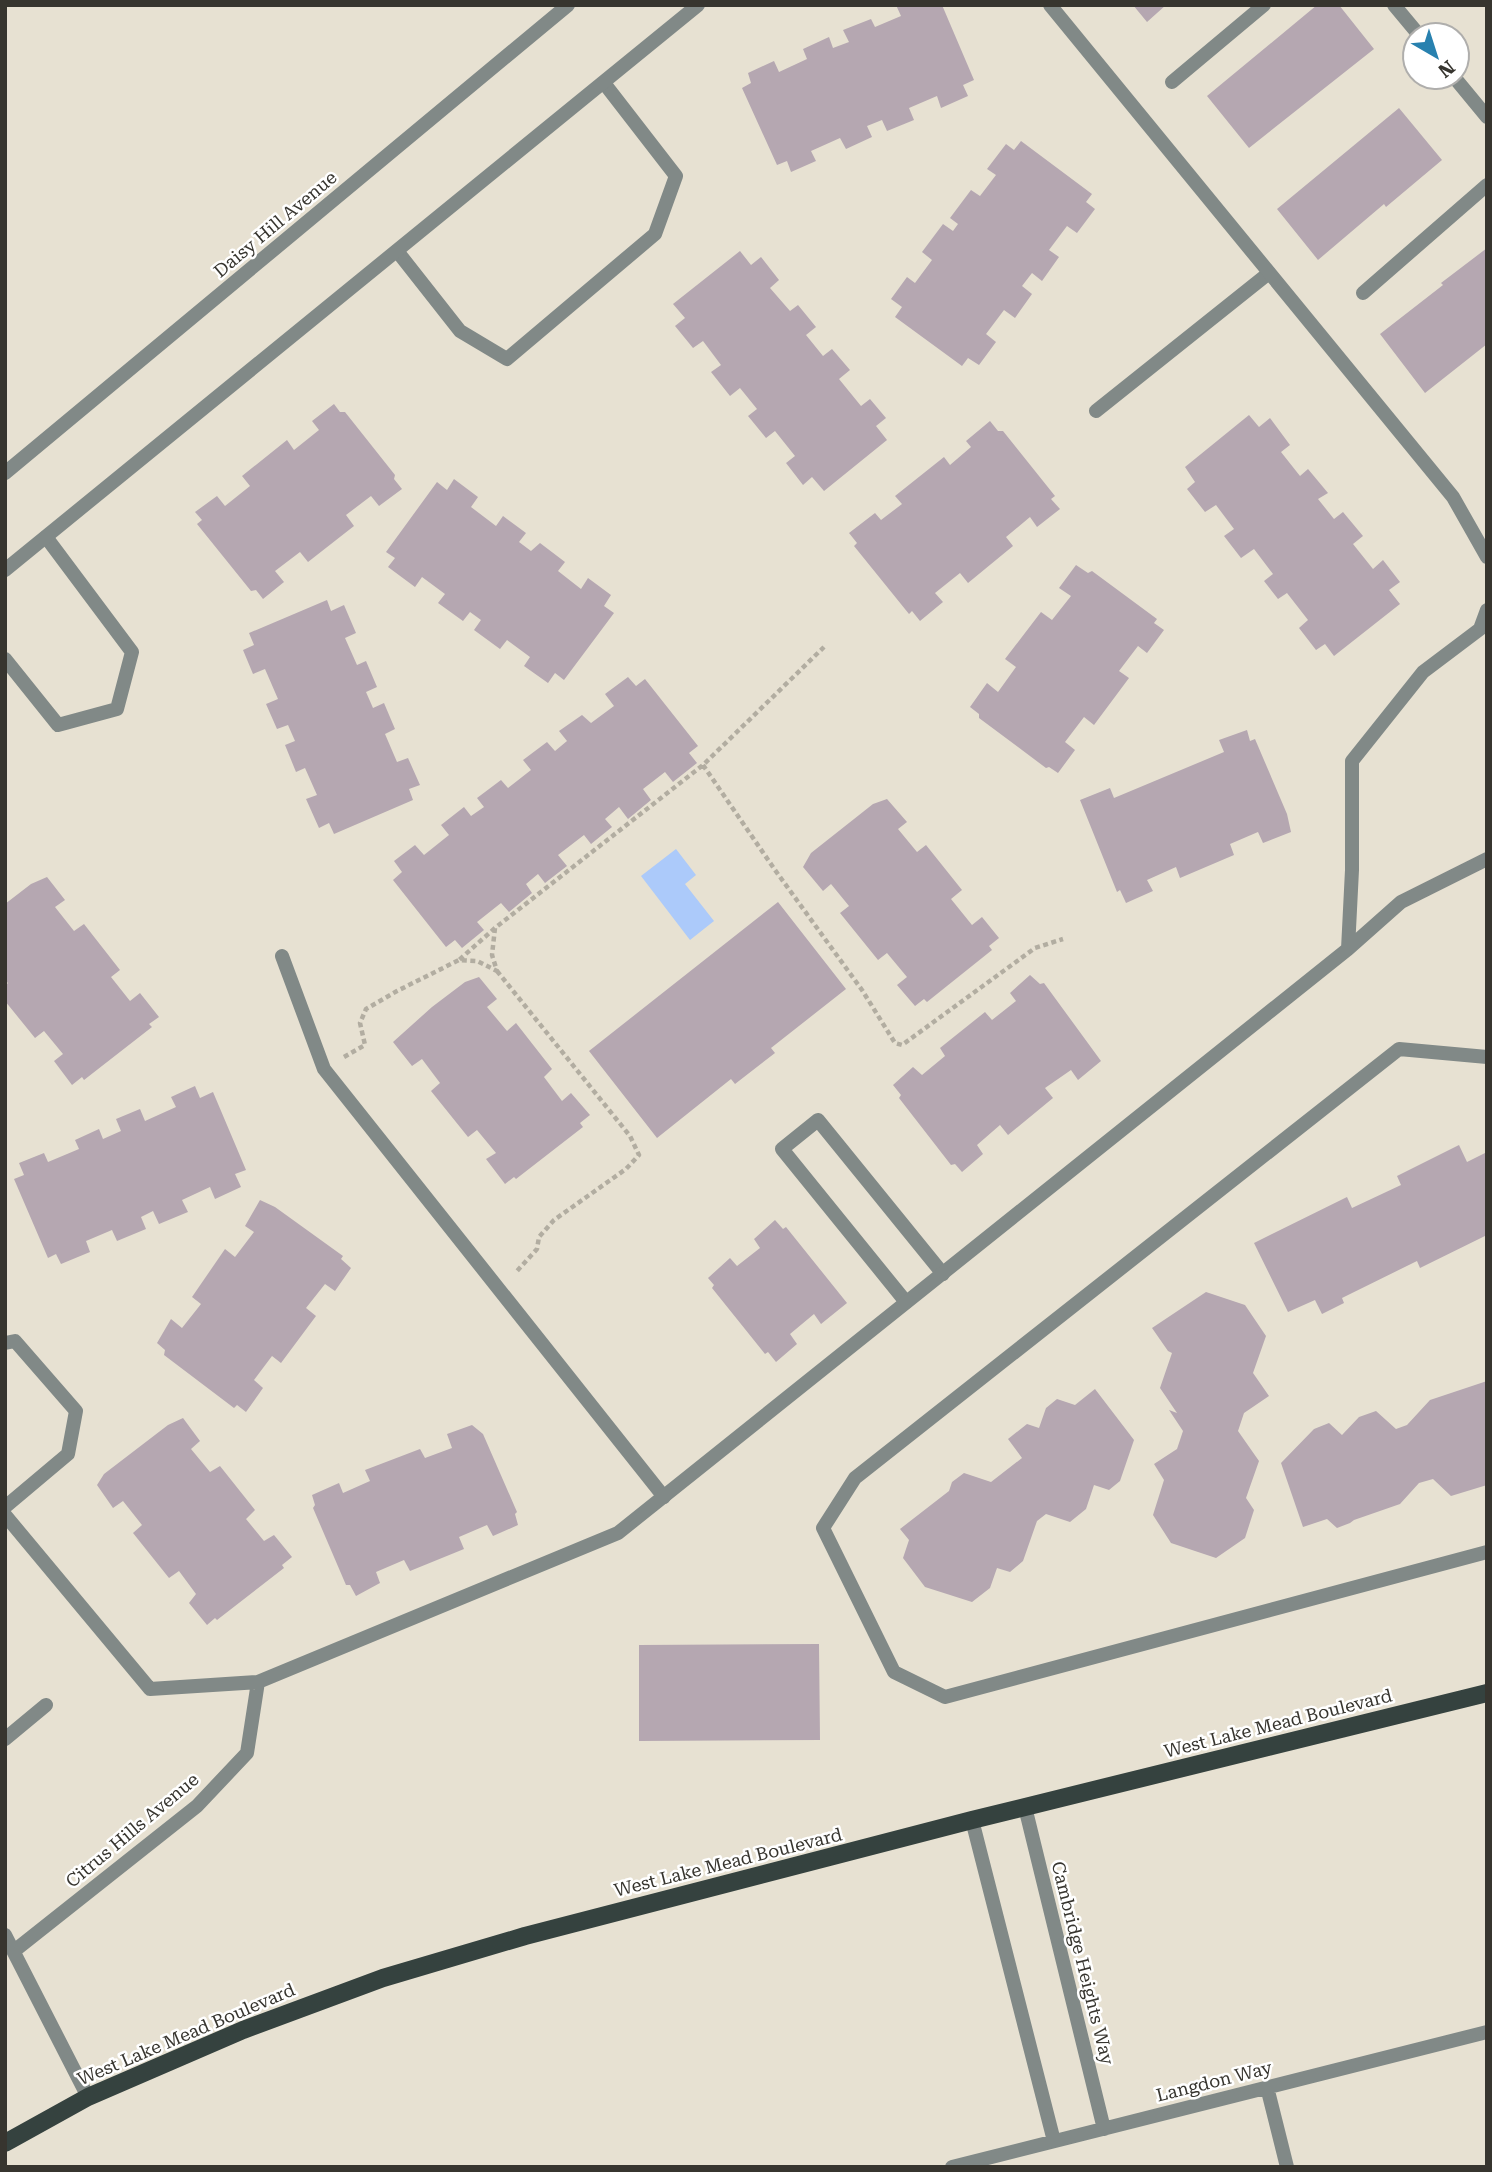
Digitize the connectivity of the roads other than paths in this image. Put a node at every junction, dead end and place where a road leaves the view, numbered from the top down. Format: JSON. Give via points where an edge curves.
{"nodes":[{"id":1,"x":568,"y":5,"type":"edge"},
{"id":2,"x":698,"y":5,"type":"edge"},
{"id":3,"x":1050,"y":5,"type":"edge"},
{"id":4,"x":1264,"y":5,"type":"edge"},
{"id":5,"x":1394,"y":5,"type":"edge"},
{"id":6,"x":1407,"y":21,"type":"edge"},
{"id":7,"x":604,"y":82,"type":"junction"},
{"id":8,"x":1172,"y":82,"type":"dead end"},
{"id":9,"x":1466,"y":91,"type":"edge"},
{"id":10,"x":1487,"y":117,"type":"edge"},
{"id":11,"x":1487,"y":185,"type":"edge"},
{"id":12,"x":397,"y":251,"type":"junction"},
{"id":13,"x":1269,"y":273,"type":"junction"},
{"id":14,"x":1363,"y":293,"type":"dead end"},
{"id":15,"x":1096,"y":411,"type":"dead end"},
{"id":16,"x":5,"y":473,"type":"edge"},
{"id":17,"x":46,"y":537,"type":"junction"},
{"id":18,"x":1487,"y":556,"type":"edge"},
{"id":19,"x":5,"y":570,"type":"edge"},
{"id":20,"x":1487,"y":610,"type":"edge"},
{"id":21,"x":5,"y":659,"type":"edge"},
{"id":22,"x":1487,"y":859,"type":"edge"},
{"id":23,"x":1348,"y":949,"type":"junction"},
{"id":24,"x":282,"y":956,"type":"dead end"},
{"id":25,"x":1487,"y":1057,"type":"edge"},
{"id":26,"x":943,"y":1274,"type":"junction"},
{"id":27,"x":906,"y":1302,"type":"junction"},
{"id":28,"x":5,"y":1343,"type":"edge"},
{"id":29,"x":664,"y":1497,"type":"junction"},
{"id":30,"x":5,"y":1507,"type":"edge"},
{"id":31,"x":5,"y":1515,"type":"edge"},
{"id":32,"x":1487,"y":1552,"type":"edge"},
{"id":33,"x":258,"y":1682,"type":"junction"},
{"id":34,"x":1487,"y":1693,"type":"edge"},
{"id":35,"x":46,"y":1705,"type":"dead end"},
{"id":36,"x":5,"y":1739,"type":"edge"},
{"id":37,"x":1025,"y":1807,"type":"junction"},
{"id":38,"x":972,"y":1820,"type":"junction"},
{"id":39,"x":5,"y":1935,"type":"edge"},
{"id":40,"x":14,"y":1951,"type":"junction"},
{"id":41,"x":1487,"y":2032,"type":"edge"},
{"id":42,"x":1267,"y":2087,"type":"junction"},
{"id":43,"x":88,"y":2097,"type":"junction"},
{"id":44,"x":1104,"y":2129,"type":"junction"},
{"id":45,"x":1054,"y":2141,"type":"junction"},
{"id":46,"x":5,"y":2143,"type":"edge"},
{"id":47,"x":951,"y":2167,"type":"edge"},
{"id":48,"x":1287,"y":2167,"type":"edge"}],
"edges":[{"from":1,"to":16,"type":"street","name":"Daisy Hill Avenue"},
{"from":2,"to":7,"type":"street"},
{"from":3,"to":13,"type":"street"},
{"from":4,"to":8,"type":"street"},
{"from":5,"to":6,"type":"street"},
{"from":7,"to":12,"type":"street"},
{"from":7,"to":12,"type":"street","via":[[676,176],[655,234],[507,359],[460,331]]},
{"from":9,"to":10,"type":"street"},
{"from":11,"to":14,"type":"street"},
{"from":12,"to":17,"type":"street"},
{"from":13,"to":15,"type":"street"},
{"from":13,"to":18,"type":"street","via":[[1453,497]]},
{"from":17,"to":19,"type":"street"},
{"from":17,"to":21,"type":"street","via":[[132,652],[117,709],[58,725]]},
{"from":20,"to":23,"type":"street","via":[[1480,629],[1423,672],[1352,761]]},
{"from":22,"to":23,"type":"street","via":[[1401,902]]},
{"from":23,"to":26,"type":"street"},
{"from":24,"to":29,"type":"street","via":[[324,1069]]},
{"from":25,"to":32,"type":"street","via":[[1399,1049],[855,1478],[823,1528],[894,1672],[945,1697]]},
{"from":26,"to":27,"type":"street"},
{"from":26,"to":27,"type":"street","via":[[818,1120],[782,1149]]},
{"from":27,"to":29,"type":"street"},
{"from":28,"to":30,"type":"street","via":[[15,1341],[76,1410],[68,1454]]},
{"from":29,"to":33,"type":"street","via":[[618,1533]]},
{"from":31,"to":33,"type":"street","via":[[150,1689]]},
{"from":33,"to":40,"type":"street","name":"Citrus Hills Avenue","via":[[247,1753],[197,1807]]},
{"from":34,"to":37,"type":"main road","name":"West Lake Mead Boulevard"},
{"from":35,"to":36,"type":"street"},
{"from":37,"to":38,"type":"main road","name":"West Lake Mead Boulevard"},
{"from":37,"to":44,"type":"street","name":"Cambridge Heights Way"},
{"from":38,"to":43,"type":"main road","name":"West Lake Mead Boulevard","via":[[525,1936],[383,1978],[243,2030]]},
{"from":38,"to":45,"type":"street"},
{"from":39,"to":40,"type":"street"},
{"from":40,"to":43,"type":"street"},
{"from":41,"to":42,"type":"street","name":"Langdon Way"},
{"from":42,"to":44,"type":"street","name":"Langdon Way"},
{"from":42,"to":48,"type":"street"},
{"from":43,"to":46,"type":"main road","name":"West Lake Mead Boulevard"},
{"from":44,"to":45,"type":"street","name":"Langdon Way"},
{"from":45,"to":47,"type":"street","name":"Langdon Way"}]}
